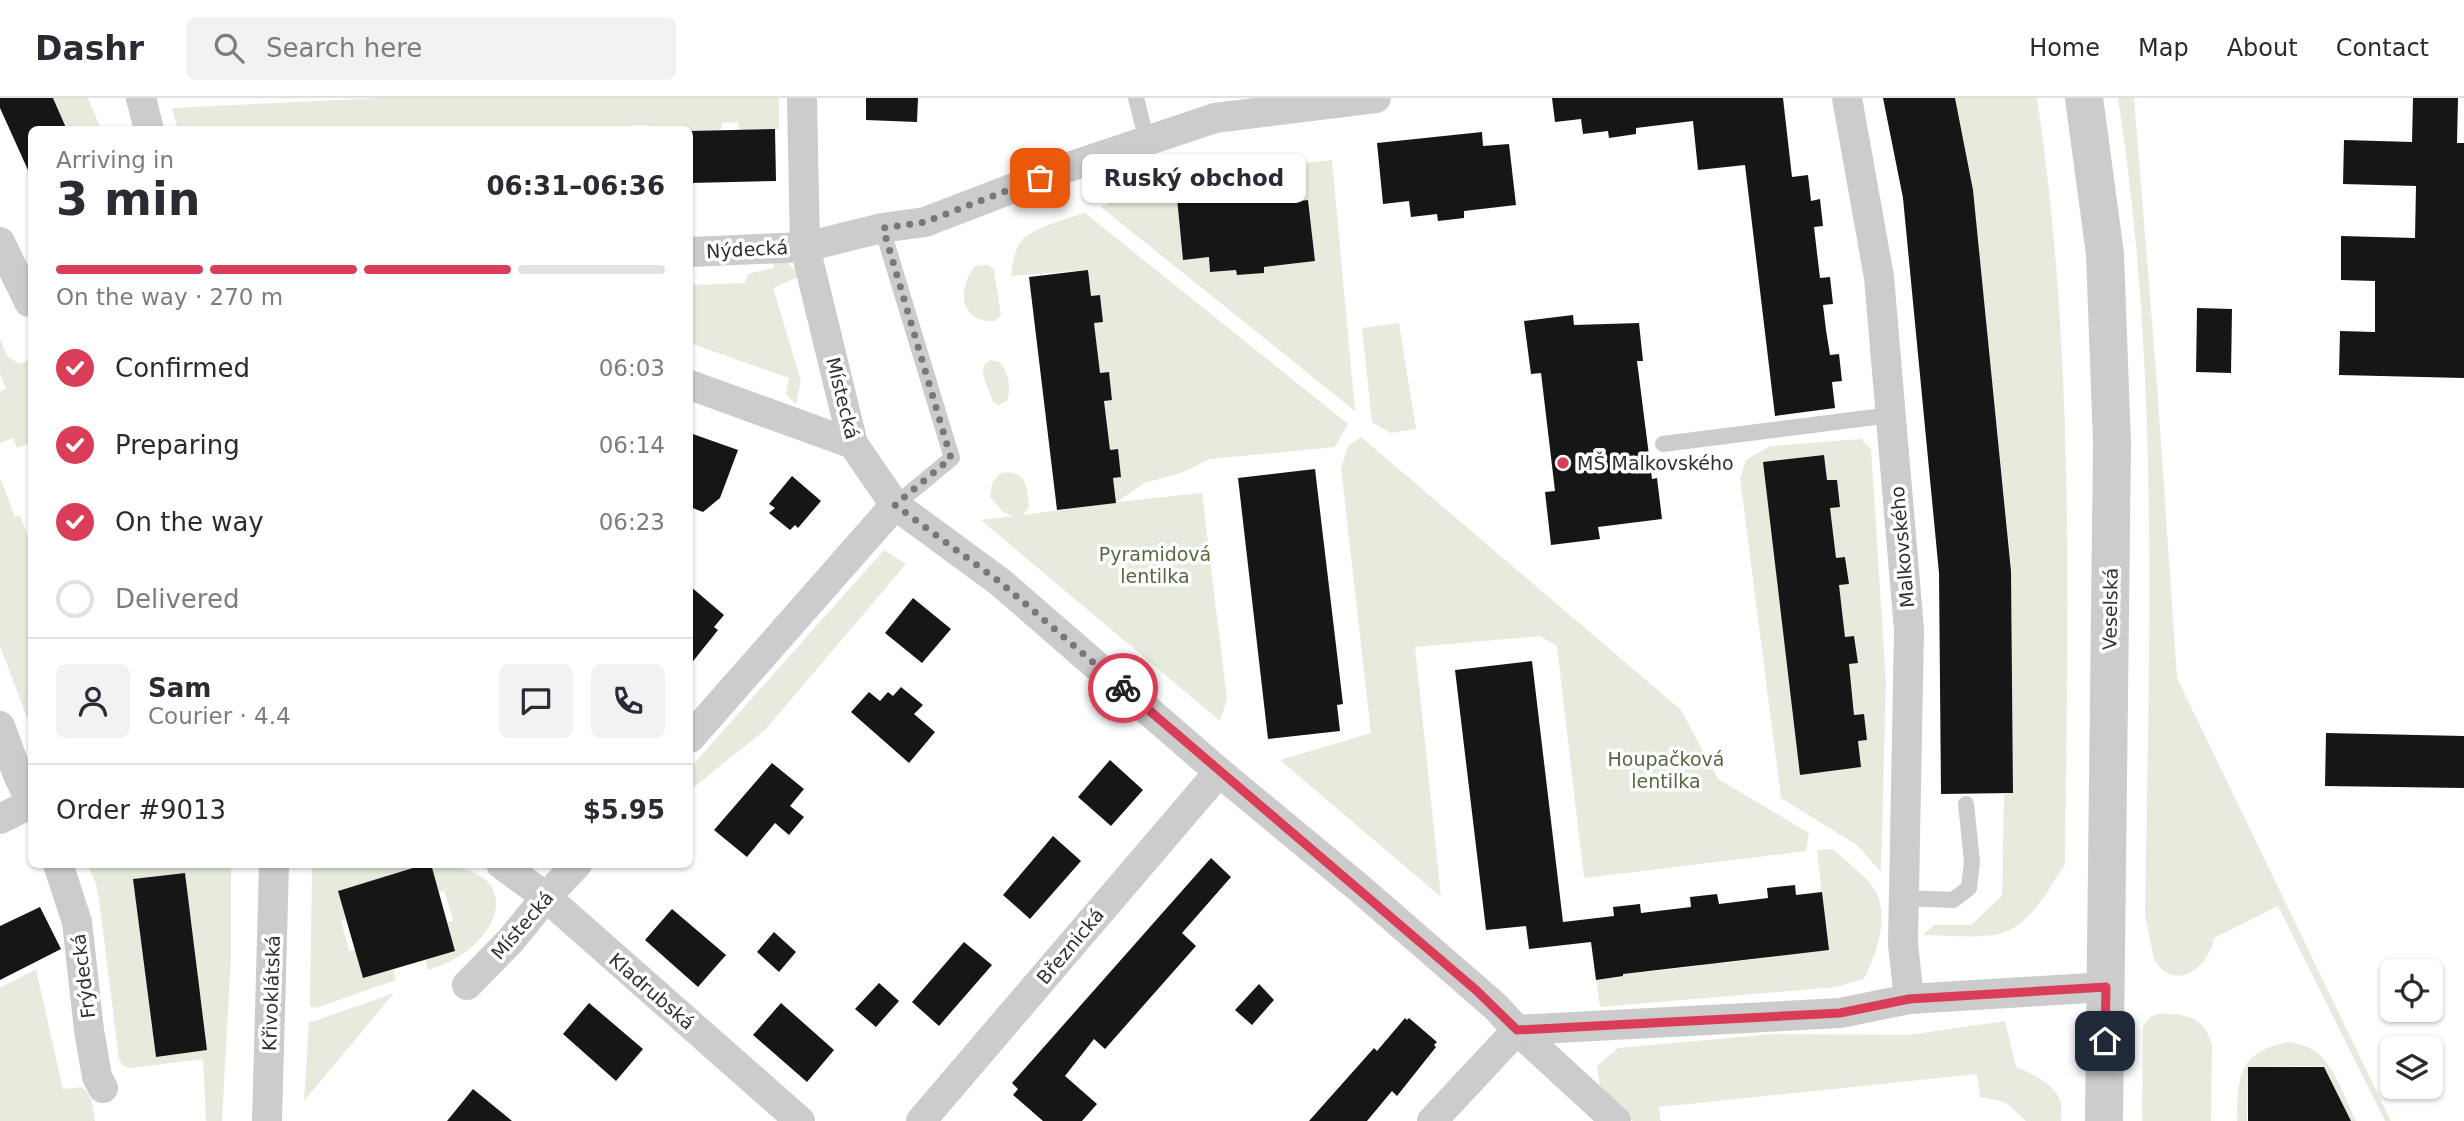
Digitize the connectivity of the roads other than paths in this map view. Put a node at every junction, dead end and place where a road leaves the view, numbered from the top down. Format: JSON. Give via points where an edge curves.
{"nodes":[{"id":1,"x":141,"y":98,"type":"edge"},
{"id":2,"x":802,"y":98,"type":"edge"},
{"id":3,"x":1136,"y":98,"type":"edge"},
{"id":4,"x":1376,"y":98,"type":"edge"},
{"id":5,"x":1847,"y":98,"type":"edge"},
{"id":6,"x":2084,"y":98,"type":"edge"},
{"id":7,"x":1272,"y":105,"type":"edge"},
{"id":8,"x":148,"y":126,"type":"edge"},
{"id":9,"x":1147,"y":141,"type":"junction"},
{"id":10,"x":883,"y":228,"type":"junction"},
{"id":11,"x":0,"y":242,"type":"edge"},
{"id":12,"x":805,"y":247,"type":"junction"},
{"id":13,"x":693,"y":252,"type":"edge"},
{"id":14,"x":28,"y":300,"type":"edge"},
{"id":15,"x":693,"y":386,"type":"edge"},
{"id":16,"x":1891,"y":415,"type":"junction"},
{"id":17,"x":853,"y":444,"type":"junction"},
{"id":18,"x":1663,"y":444,"type":"dead end"},
{"id":19,"x":895,"y":505,"type":"junction"},
{"id":20,"x":0,"y":726,"type":"edge"},
{"id":21,"x":693,"y":735,"type":"edge"},
{"id":22,"x":1219,"y":772,"type":"junction"},
{"id":23,"x":28,"y":797,"type":"edge"},
{"id":24,"x":1966,"y":804,"type":"dead end"},
{"id":25,"x":28,"y":805,"type":"edge"},
{"id":26,"x":0,"y":819,"type":"edge"},
{"id":27,"x":59,"y":868,"type":"edge"},
{"id":28,"x":274,"y":868,"type":"edge"},
{"id":29,"x":506,"y":868,"type":"edge"},
{"id":30,"x":573,"y":868,"type":"edge"},
{"id":31,"x":546,"y":897,"type":"junction"},
{"id":32,"x":1904,"y":898,"type":"junction"},
{"id":33,"x":467,"y":985,"type":"dead end"},
{"id":34,"x":2106,"y":987,"type":"junction"},
{"id":35,"x":1909,"y":999,"type":"junction"},
{"id":36,"x":1517,"y":1030,"type":"junction"},
{"id":37,"x":103,"y":1088,"type":"dead end"},
{"id":38,"x":267,"y":1121,"type":"edge"},
{"id":39,"x":800,"y":1121,"type":"edge"},
{"id":40,"x":921,"y":1121,"type":"edge"},
{"id":41,"x":1432,"y":1121,"type":"edge"},
{"id":42,"x":1616,"y":1121,"type":"edge"},
{"id":43,"x":2104,"y":1121,"type":"edge"}],
"edges":[{"from":1,"to":8,"type":"street"},
{"from":2,"to":12,"type":"street","name":"Místecká"},
{"from":3,"to":9,"type":"lane"},
{"from":4,"to":7,"type":"street","name":"Nýdecká"},
{"from":5,"to":16,"type":"street","name":"Malkovského","via":[[1879,277]]},
{"from":6,"to":34,"type":"street","name":"Veselská","via":[[2105,254],[2112,443]]},
{"from":7,"to":9,"type":"street","name":"Nýdecká"},
{"from":9,"to":10,"type":"street","name":"Nýdecká","via":[[925,222]]},
{"from":10,"to":12,"type":"street","name":"Nýdecká"},
{"from":10,"to":19,"type":"lane","via":[[951,458]]},
{"from":11,"to":14,"type":"street"},
{"from":12,"to":13,"type":"street","name":"Nýdecká"},
{"from":12,"to":17,"type":"street","name":"Místecká"},
{"from":15,"to":17,"type":"street"},
{"from":16,"to":18,"type":"lane"},
{"from":16,"to":32,"type":"street","name":"Malkovského","via":[[1909,630]]},
{"from":17,"to":19,"type":"street","name":"Místecká"},
{"from":19,"to":21,"type":"street"},
{"from":19,"to":22,"type":"street","name":"Místecká","via":[[1000,582]]},
{"from":20,"to":23,"type":"street"},
{"from":22,"to":36,"type":"street","name":"Místecká"},
{"from":22,"to":40,"type":"street","name":"Březnická"},
{"from":24,"to":32,"type":"lane","via":[[1972,862],[1969,888],[1953,900]]},
{"from":25,"to":26,"type":"street"},
{"from":27,"to":37,"type":"street","name":"Frýdecká","via":[[77,922],[89,1030]]},
{"from":28,"to":38,"type":"street","name":"Křivoklátská"},
{"from":29,"to":31,"type":"street","name":"Kladrubská"},
{"from":30,"to":31,"type":"street","name":"Místecká"},
{"from":31,"to":33,"type":"street","name":"Místecká"},
{"from":31,"to":39,"type":"street","name":"Kladrubská"},
{"from":32,"to":35,"type":"street","name":"Malkovského"},
{"from":34,"to":35,"type":"street"},
{"from":34,"to":43,"type":"street","name":"Veselská"},
{"from":35,"to":36,"type":"street","via":[[1840,1013]]},
{"from":36,"to":41,"type":"street"},
{"from":36,"to":42,"type":"street","name":"Místecká"}]}
